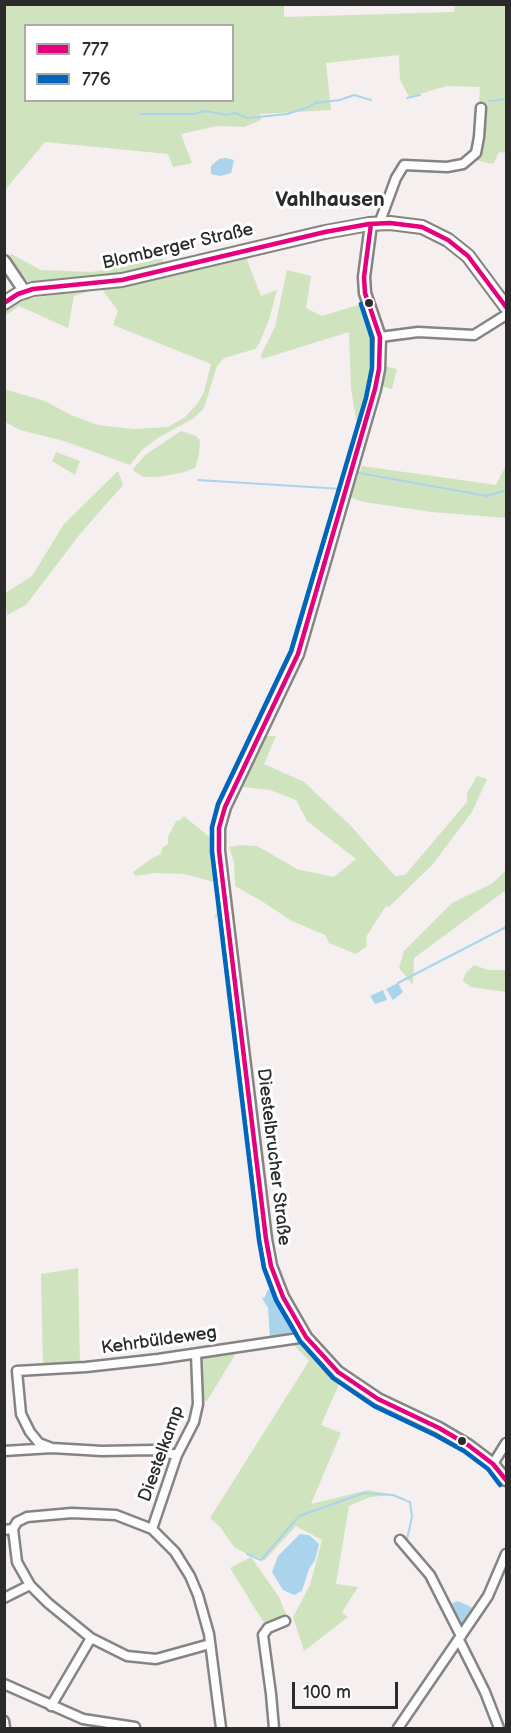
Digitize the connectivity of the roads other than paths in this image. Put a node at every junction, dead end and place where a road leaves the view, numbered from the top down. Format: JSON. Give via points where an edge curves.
{"nodes":[{"id":1,"x":481,"y":108,"type":"dead end"},
{"id":2,"x":375,"y":224,"type":"junction"},
{"id":3,"x":4,"y":261,"type":"edge"},
{"id":4,"x":25,"y":292,"type":"junction"},
{"id":5,"x":4,"y":303,"type":"edge"},
{"id":6,"x":507,"y":307,"type":"edge"},
{"id":7,"x":507,"y":315,"type":"edge"},
{"id":8,"x":380,"y":337,"type":"junction"},
{"id":9,"x":306,"y":1337,"type":"junction"},
{"id":10,"x":196,"y":1354,"type":"junction"},
{"id":11,"x":507,"y":1443,"type":"edge"},
{"id":12,"x":52,"y":1448,"type":"junction"},
{"id":13,"x":4,"y":1451,"type":"edge"},
{"id":14,"x":177,"y":1455,"type":"junction"},
{"id":15,"x":493,"y":1464,"type":"junction"},
{"id":16,"x":507,"y":1480,"type":"edge"},
{"id":17,"x":9,"y":1529,"type":"edge"},
{"id":18,"x":152,"y":1529,"type":"junction"},
{"id":19,"x":400,"y":1540,"type":"dead end"},
{"id":20,"x":507,"y":1554,"type":"edge"},
{"id":21,"x":30,"y":1585,"type":"junction"},
{"id":22,"x":4,"y":1598,"type":"edge"},
{"id":23,"x":285,"y":1622,"type":"dead end"},
{"id":24,"x":92,"y":1638,"type":"junction"},
{"id":25,"x":460,"y":1638,"type":"junction"},
{"id":26,"x":210,"y":1644,"type":"junction"},
{"id":27,"x":4,"y":1684,"type":"edge"},
{"id":28,"x":51,"y":1706,"type":"junction"},
{"id":29,"x":4,"y":1721,"type":"edge"},
{"id":30,"x":135,"y":1727,"type":"edge"},
{"id":31,"x":5,"y":1728,"type":"edge"},
{"id":32,"x":221,"y":1728,"type":"edge"},
{"id":33,"x":274,"y":1728,"type":"edge"},
{"id":34,"x":398,"y":1728,"type":"edge"},
{"id":35,"x":499,"y":1728,"type":"edge"}],
"edges":[{"from":1,"to":2,"type":"street","via":[[476,153],[463,164],[447,168],[404,165]]},
{"from":2,"to":4,"type":"main road","name":"Blomberger Straße","via":[[122,280]]},
{"from":2,"to":6,"type":"main road","name":"Blomberger Straße","via":[[422,227],[448,240],[468,255]]},
{"from":2,"to":8,"type":"street","name":"Diestelbrucher Straße","via":[[364,264],[364,288]]},
{"from":3,"to":4,"type":"street"},
{"from":4,"to":5,"type":"main road","name":"Blomberger Straße"},
{"from":7,"to":8,"type":"street","via":[[474,335],[418,332]]},
{"from":8,"to":9,"type":"street","name":"Diestelbrucher Straße","via":[[375,389],[298,654],[225,807],[219,828],[266,1239],[283,1297]]},
{"from":9,"to":10,"type":"street","name":"Kehrbüldeweg"},
{"from":9,"to":15,"type":"street","name":"Diestelbrucher Straße","via":[[352,1382],[456,1437]]},
{"from":10,"to":12,"type":"street","name":"Kehrbüldeweg","via":[[17,1371],[21,1414],[39,1443]]},
{"from":10,"to":14,"type":"street","name":"Diestelkamp","via":[[198,1404],[194,1422]]},
{"from":11,"to":15,"type":"street"},
{"from":12,"to":13,"type":"street"},
{"from":12,"to":14,"type":"street","via":[[153,1450]]},
{"from":14,"to":18,"type":"street","name":"Diestelkamp"},
{"from":15,"to":16,"type":"street","name":"Diestelbrucher Straße"},
{"from":17,"to":18,"type":"street","via":[[27,1517],[72,1513],[116,1515]]},
{"from":17,"to":21,"type":"street","via":[[16,1562]]},
{"from":18,"to":26,"type":"street","via":[[175,1552],[190,1576]]},
{"from":19,"to":25,"type":"street","via":[[430,1575]]},
{"from":20,"to":25,"type":"street","via":[[488,1596]]},
{"from":21,"to":22,"type":"street"},
{"from":21,"to":24,"type":"street"},
{"from":23,"to":33,"type":"street","via":[[268,1628],[263,1635]]},
{"from":24,"to":26,"type":"street","via":[[128,1656],[156,1659]]},
{"from":24,"to":28,"type":"street"},
{"from":25,"to":34,"type":"street"},
{"from":25,"to":35,"type":"street"},
{"from":26,"to":32,"type":"street"},
{"from":27,"to":28,"type":"street"},
{"from":28,"to":30,"type":"street","via":[[83,1719]]},
{"from":29,"to":31,"type":"street"}]}
